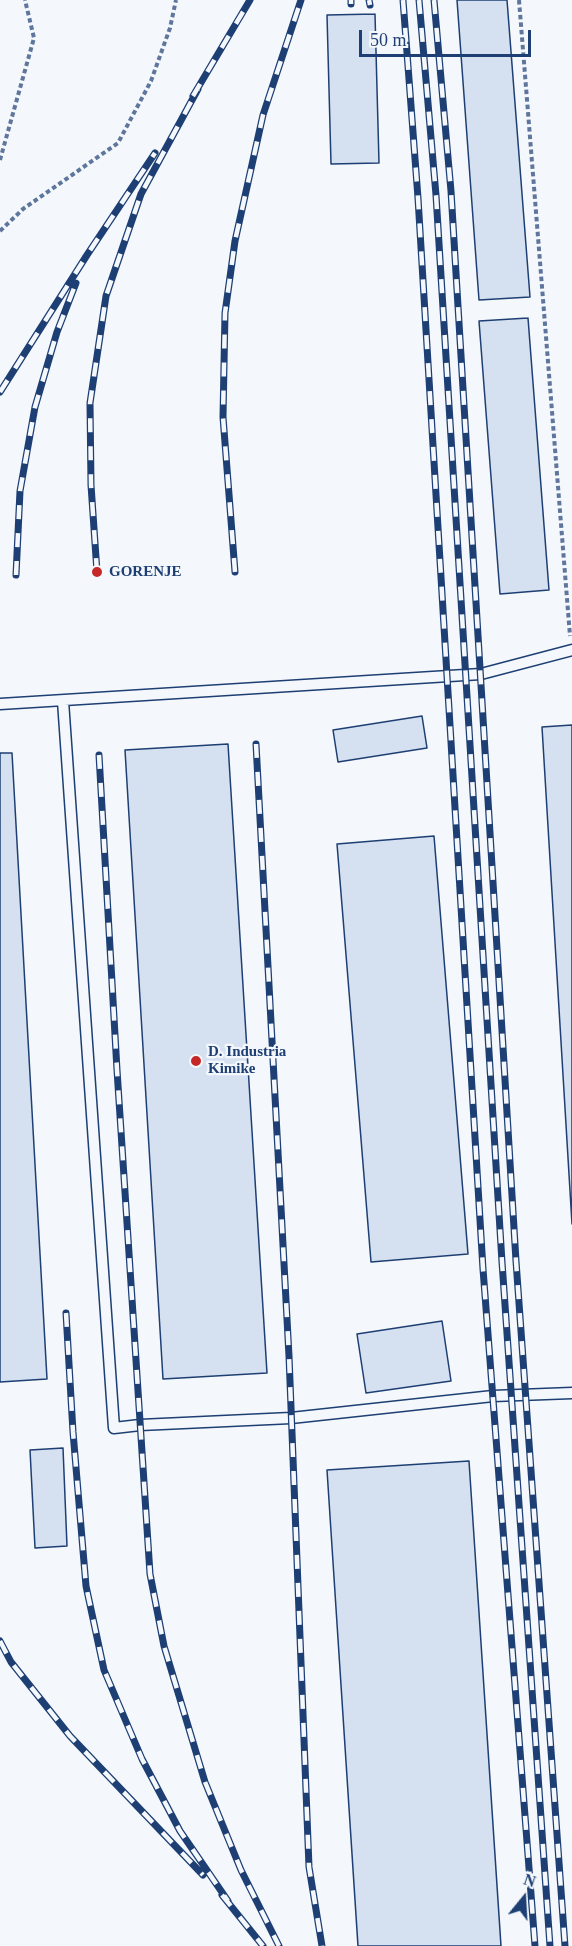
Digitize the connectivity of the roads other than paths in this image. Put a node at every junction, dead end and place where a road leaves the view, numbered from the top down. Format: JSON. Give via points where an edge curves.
{"nodes":[{"id":1,"x":572,"y":650,"type":"edge"},
{"id":2,"x":63,"y":701,"type":"junction"},
{"id":3,"x":0,"y":704,"type":"edge"},
{"id":4,"x":572,"y":1393,"type":"edge"}],
"edges":[{"from":1,"to":2,"type":"lane","via":[[481,674]]},
{"from":2,"to":3,"type":"lane"},
{"from":2,"to":4,"type":"lane","via":[[114,1428],[291,1418],[493,1396]]}]}
